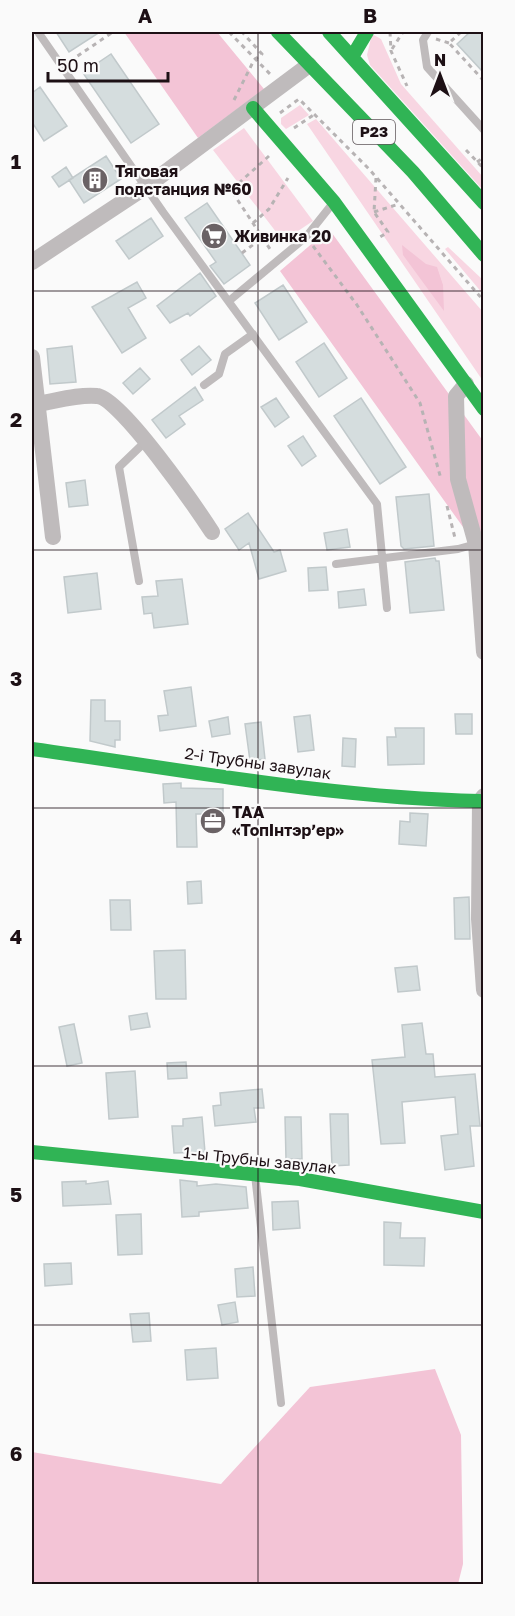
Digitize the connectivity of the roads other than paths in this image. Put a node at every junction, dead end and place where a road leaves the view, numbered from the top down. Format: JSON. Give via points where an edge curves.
{"nodes":[{"id":1,"x":38,"y":32,"type":"edge"},
{"id":2,"x":278,"y":32,"type":"edge"},
{"id":3,"x":330,"y":32,"type":"edge"},
{"id":4,"x":367,"y":32,"type":"edge"},
{"id":5,"x":428,"y":32,"type":"edge"},
{"id":6,"x":352,"y":57,"type":"junction"},
{"id":7,"x":309,"y":65,"type":"junction"},
{"id":8,"x":253,"y":108,"type":"junction"},
{"id":9,"x":483,"y":130,"type":"edge"},
{"id":10,"x":147,"y":186,"type":"junction"},
{"id":11,"x":334,"y":202,"type":"junction"},
{"id":12,"x":483,"y":203,"type":"edge"},
{"id":13,"x":483,"y":255,"type":"edge"},
{"id":14,"x":32,"y":262,"type":"edge"},
{"id":15,"x":229,"y":302,"type":"junction"},
{"id":16,"x":253,"y":334,"type":"junction"},
{"id":17,"x":32,"y":357,"type":"edge"},
{"id":18,"x":466,"y":384,"type":"junction"},
{"id":19,"x":204,"y":385,"type":"dead end"},
{"id":20,"x":38,"y":404,"type":"junction"},
{"id":21,"x":483,"y":410,"type":"edge"},
{"id":22,"x":36,"y":430,"type":"edge"},
{"id":23,"x":145,"y":442,"type":"junction"},
{"id":24,"x":212,"y":532,"type":"dead end"},
{"id":25,"x":52,"y":537,"type":"dead end"},
{"id":26,"x":476,"y":544,"type":"junction"},
{"id":27,"x":384,"y":559,"type":"junction"},
{"id":28,"x":336,"y":564,"type":"dead end"},
{"id":29,"x":139,"y":581,"type":"dead end"},
{"id":30,"x":387,"y":608,"type":"dead end"},
{"id":31,"x":483,"y":652,"type":"edge"},
{"id":32,"x":32,"y":749,"type":"edge"},
{"id":33,"x":482,"y":798,"type":"edge"},
{"id":34,"x":483,"y":990,"type":"edge"},
{"id":35,"x":32,"y":1152,"type":"edge"},
{"id":36,"x":255,"y":1174,"type":"junction"},
{"id":37,"x":483,"y":1212,"type":"edge"},
{"id":38,"x":282,"y":1403,"type":"dead end"}],
"edges":[{"from":1,"to":10,"type":"lane"},
{"from":2,"to":7,"type":"street","number":"Р23"},
{"from":3,"to":6,"type":"street","number":"Р23"},
{"from":3,"to":7,"type":"street"},
{"from":4,"to":6,"type":"street"},
{"from":5,"to":9,"type":"lane","via":[[423,40],[427,67]]},
{"from":6,"to":7,"type":"street"},
{"from":6,"to":12,"type":"street","number":"Р23"},
{"from":7,"to":8,"type":"street"},
{"from":7,"to":13,"type":"street","number":"Р23","via":[[413,172]]},
{"from":8,"to":10,"type":"street"},
{"from":8,"to":11,"type":"street"},
{"from":10,"to":14,"type":"street"},
{"from":10,"to":15,"type":"lane"},
{"from":11,"to":15,"type":"lane","via":[[306,237]]},
{"from":11,"to":18,"type":"street"},
{"from":15,"to":16,"type":"lane"},
{"from":16,"to":19,"type":"lane","via":[[225,354],[219,374]]},
{"from":16,"to":27,"type":"lane","via":[[377,504]]},
{"from":17,"to":20,"type":"street"},
{"from":18,"to":21,"type":"street"},
{"from":18,"to":26,"type":"street","via":[[456,396],[458,478]]},
{"from":20,"to":22,"type":"street"},
{"from":20,"to":23,"type":"street","via":[[99,395],[112,403]]},
{"from":22,"to":25,"type":"street"},
{"from":23,"to":24,"type":"street","via":[[171,471]]},
{"from":23,"to":29,"type":"lane","via":[[119,467]]},
{"from":26,"to":27,"type":"lane"},
{"from":26,"to":31,"type":"street"},
{"from":27,"to":28,"type":"lane"},
{"from":27,"to":30,"type":"lane"},
{"from":32,"to":33,"type":"street","name":"2-і Трубны завулак","via":[[309,787],[433,800]]},
{"from":33,"to":34,"type":"street","via":[[479,919]]},
{"from":35,"to":36,"type":"street","name":"1-ы Трубны завулак"},
{"from":36,"to":37,"type":"street","name":"1-ы Трубны завулак"},
{"from":36,"to":38,"type":"lane"}]}
